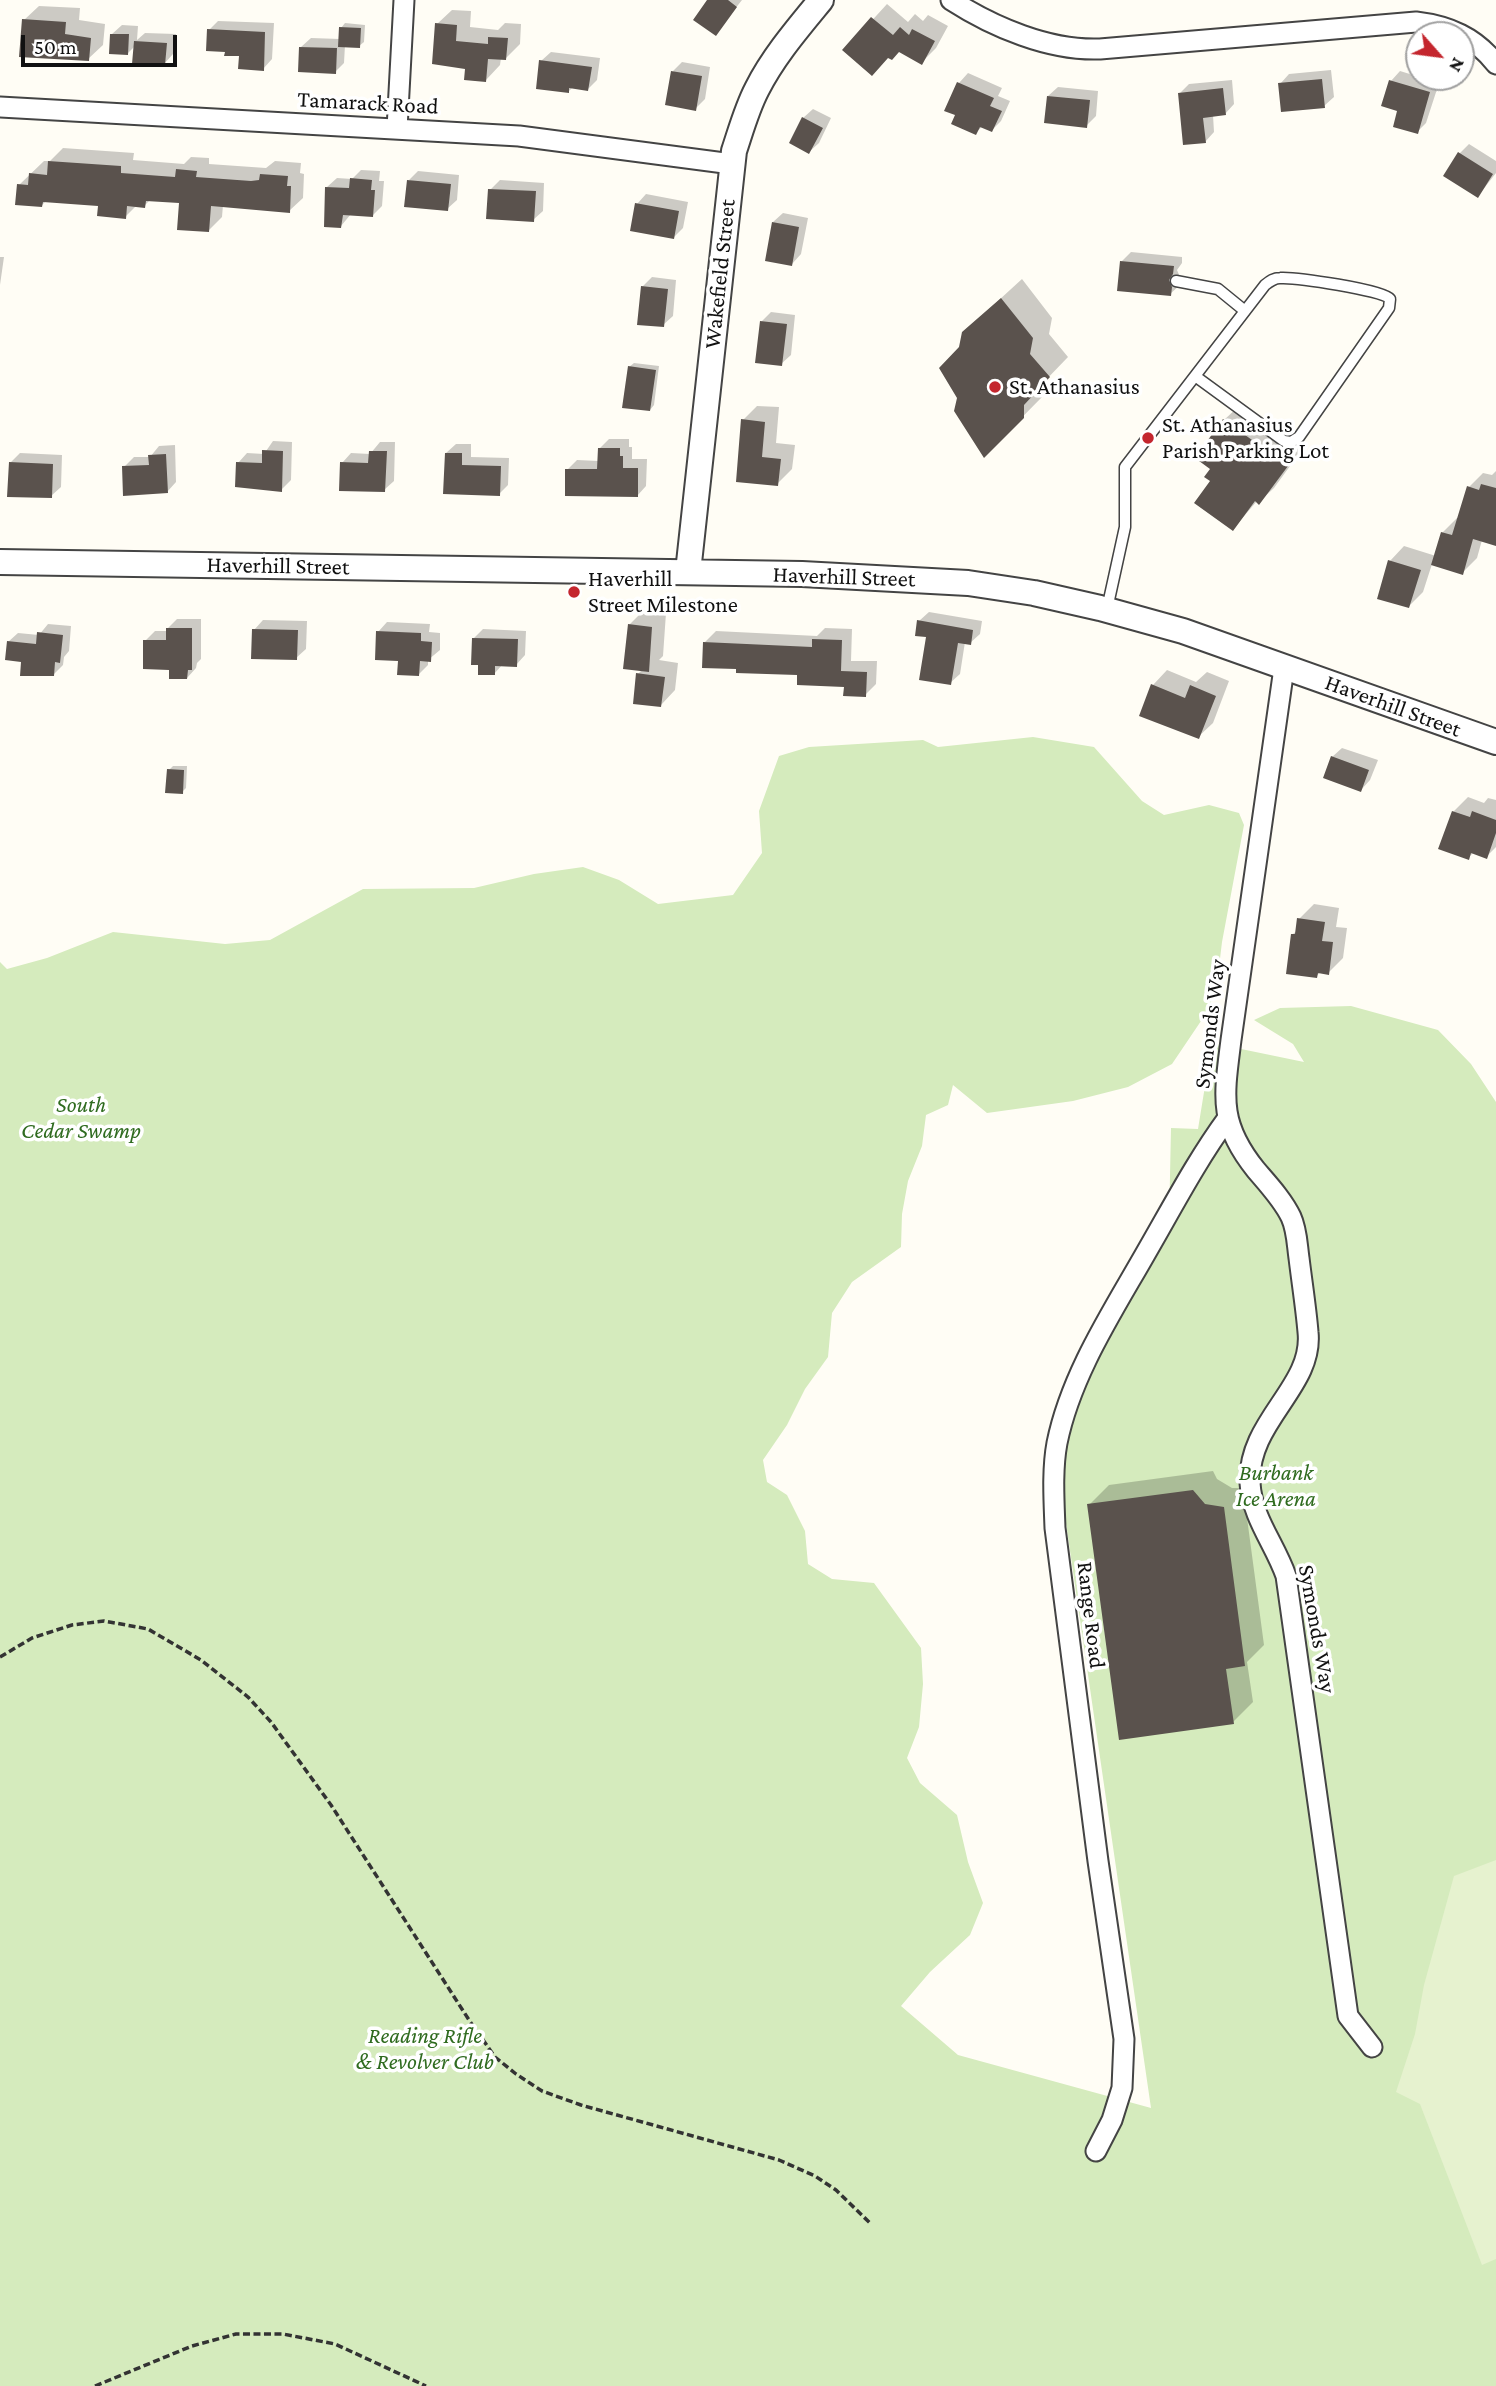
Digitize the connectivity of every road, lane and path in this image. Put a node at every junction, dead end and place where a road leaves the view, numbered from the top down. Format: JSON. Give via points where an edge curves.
{"nodes":[{"id":1,"x":404,"y":0,"type":"edge"},
{"id":2,"x":821,"y":0,"type":"edge"},
{"id":3,"x":951,"y":0,"type":"edge"},
{"id":4,"x":1496,"y":64,"type":"edge"},
{"id":5,"x":0,"y":107,"type":"edge"},
{"id":6,"x":397,"y":129,"type":"junction"},
{"id":7,"x":732,"y":164,"type":"junction"},
{"id":8,"x":1176,"y":281,"type":"dead end"},
{"id":9,"x":1245,"y":311,"type":"junction"},
{"id":10,"x":1195,"y":376,"type":"junction"},
{"id":11,"x":0,"y":562,"type":"edge"},
{"id":12,"x":688,"y":572,"type":"junction"},
{"id":13,"x":1107,"y":610,"type":"junction"},
{"id":14,"x":1284,"y":668,"type":"junction"},
{"id":15,"x":1496,"y":742,"type":"edge"},
{"id":16,"x":1227,"y":1119,"type":"junction"},
{"id":17,"x":0,"y":1657,"type":"edge"},
{"id":18,"x":1373,"y":2047,"type":"dead end"},
{"id":19,"x":1096,"y":2151,"type":"dead end"},
{"id":20,"x":870,"y":2223,"type":"dead end"},
{"id":21,"x":95,"y":2386,"type":"edge"},
{"id":22,"x":426,"y":2386,"type":"edge"}],
"edges":[{"from":1,"to":6,"type":"street"},
{"from":2,"to":7,"type":"street","name":"Wakefield Street","via":[[758,87]]},
{"from":3,"to":4,"type":"street","via":[[1012,30],[1075,49],[1416,22],[1460,33]]},
{"from":5,"to":6,"type":"street","name":"Tamarack Road"},
{"from":6,"to":7,"type":"street","name":"Tamarack Road","via":[[519,136]]},
{"from":7,"to":12,"type":"street","name":"Wakefield Street"},
{"from":8,"to":9,"type":"lane","via":[[1218,289]]},
{"from":9,"to":10,"type":"lane"},
{"from":9,"to":10,"type":"lane","via":[[1268,283],[1279,278],[1384,293],[1391,302],[1293,441],[1282,439]]},
{"from":10,"to":13,"type":"lane","via":[[1125,467],[1125,527]]},
{"from":11,"to":12,"type":"street","name":"Haverhill Street"},
{"from":12,"to":13,"type":"street","name":"Haverhill Street","via":[[958,582]]},
{"from":13,"to":14,"type":"street","name":"Haverhill Street","via":[[1183,631]]},
{"from":14,"to":15,"type":"street","name":"Haverhill Street"},
{"from":14,"to":16,"type":"street","name":"Symonds Way","via":[[1229,1054]]},
{"from":16,"to":18,"type":"street","name":"Symonds Way","via":[[1238,1145],[1290,1213],[1296,1234],[1308,1354],[1260,1436],[1250,1483],[1257,1516],[1286,1576],[1348,2016]]},
{"from":16,"to":19,"type":"street","name":"Range Road","via":[[1082,1370],[1057,1445],[1055,1528],[1124,2039],[1122,2088]]},
{"from":17,"to":20,"type":"path","via":[[32,1638],[104,1621],[148,1629],[201,1660],[271,1721],[495,2057],[542,2091],[779,2160],[836,2190]]},
{"from":21,"to":22,"type":"path","via":[[192,2346],[236,2334],[282,2334],[335,2344]]}]}
